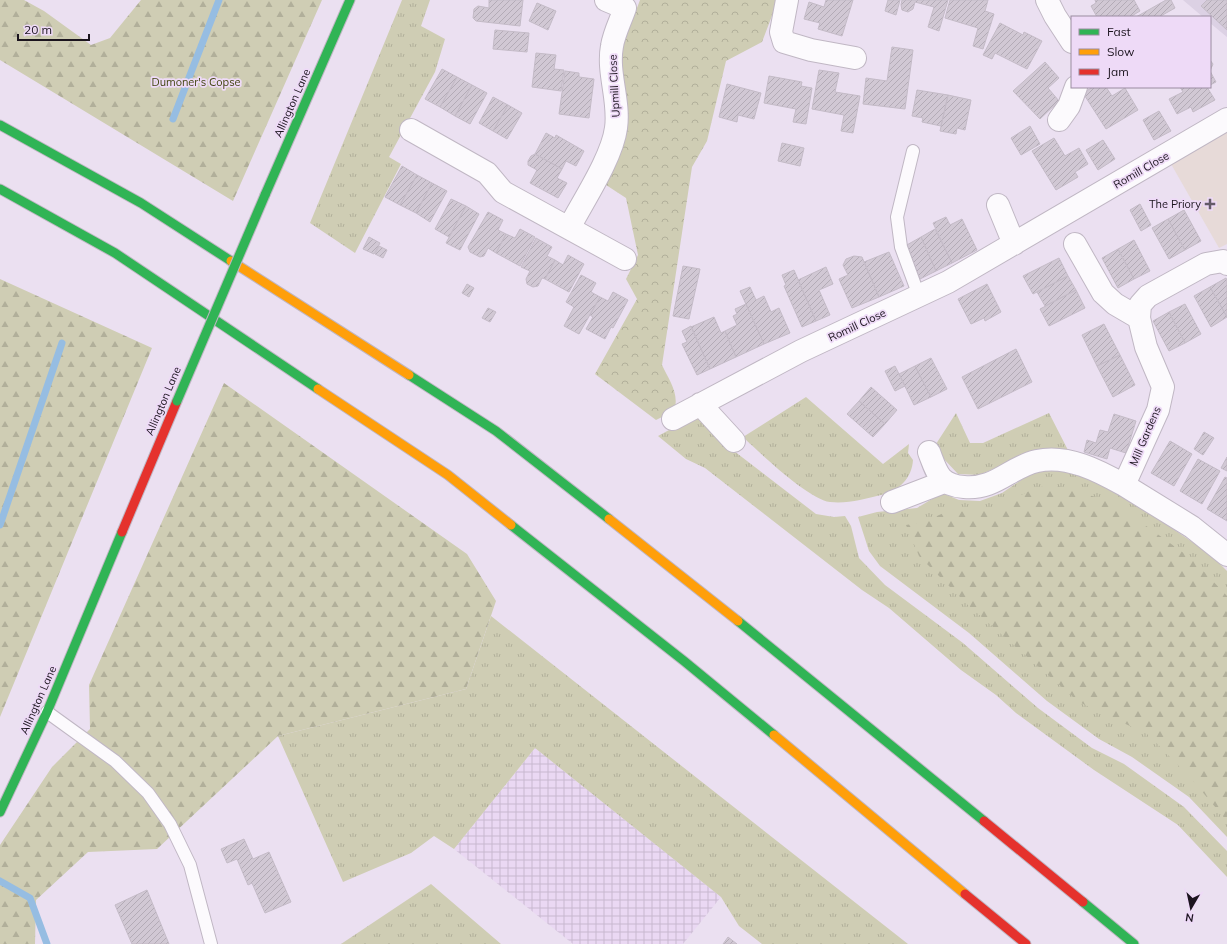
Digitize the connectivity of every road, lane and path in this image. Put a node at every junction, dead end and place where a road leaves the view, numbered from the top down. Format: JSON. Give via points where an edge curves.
{"nodes":[{"id":1,"x":350,"y":0,"type":"edge"},
{"id":2,"x":787,"y":0,"type":"edge"},
{"id":3,"x":1047,"y":0,"type":"edge"},
{"id":4,"x":620,"y":3,"type":"edge"},
{"id":5,"x":1071,"y":40,"type":"edge"},
{"id":6,"x":855,"y":58,"type":"dead end"},
{"id":7,"x":1076,"y":88,"type":"edge"},
{"id":8,"x":1227,"y":119,"type":"edge"},
{"id":9,"x":1059,"y":120,"type":"dead end"},
{"id":10,"x":0,"y":125,"type":"edge"},
{"id":11,"x":411,"y":130,"type":"dead end"},
{"id":12,"x":914,"y":152,"type":"dead end"},
{"id":13,"x":0,"y":189,"type":"edge"},
{"id":14,"x":998,"y":205,"type":"dead end"},
{"id":15,"x":568,"y":228,"type":"junction"},
{"id":16,"x":1014,"y":244,"type":"junction"},
{"id":17,"x":1075,"y":244,"type":"dead end"},
{"id":18,"x":625,"y":259,"type":"dead end"},
{"id":19,"x":1227,"y":264,"type":"edge"},
{"id":20,"x":919,"y":296,"type":"junction"},
{"id":21,"x":1139,"y":318,"type":"junction"},
{"id":22,"x":700,"y":404,"type":"junction"},
{"id":23,"x":673,"y":419,"type":"dead end"},
{"id":24,"x":734,"y":441,"type":"dead end"},
{"id":25,"x":929,"y":452,"type":"dead end"},
{"id":26,"x":944,"y":482,"type":"junction"},
{"id":27,"x":1124,"y":485,"type":"junction"},
{"id":28,"x":892,"y":502,"type":"dead end"},
{"id":29,"x":1227,"y":554,"type":"edge"},
{"id":30,"x":47,"y":712,"type":"junction"},
{"id":31,"x":0,"y":812,"type":"edge"},
{"id":32,"x":211,"y":944,"type":"edge"},
{"id":33,"x":1026,"y":944,"type":"edge"},
{"id":34,"x":1134,"y":944,"type":"edge"}],
"edges":[{"from":1,"to":30,"type":"main road","name":"Allington Lane","bridge":true,"via":[[176,401]]},
{"from":2,"to":6,"type":"street","via":[[781,32],[784,42]]},
{"from":3,"to":5,"type":"street"},
{"from":4,"to":15,"type":"street","name":"Upmill Close","via":[[612,46],[611,71],[616,103],[616,129],[608,154]]},
{"from":7,"to":9,"type":"street","via":[[1070,106]]},
{"from":8,"to":16,"type":"street","name":"Romill Close"},
{"from":10,"to":34,"type":"main road","via":[[141,203],[496,431],[725,610]]},
{"from":11,"to":15,"type":"street","via":[[487,173],[503,192]]},
{"from":12,"to":20,"type":"lane","via":[[898,218],[901,247]]},
{"from":13,"to":33,"type":"main road","via":[[115,253],[448,475],[684,661]]},
{"from":14,"to":16,"type":"street"},
{"from":15,"to":18,"type":"street"},
{"from":16,"to":20,"type":"street","name":"Romill Close"},
{"from":17,"to":21,"type":"street","via":[[1103,293],[1115,304]]},
{"from":19,"to":21,"type":"street","via":[[1206,264],[1148,296],[1140,305]]},
{"from":20,"to":22,"type":"street","name":"Romill Close","via":[[801,351]]},
{"from":21,"to":27,"type":"street","name":"Mill Gardens","via":[[1146,347],[1163,387],[1158,410]]},
{"from":22,"to":23,"type":"street","name":"Romill Close"},
{"from":22,"to":24,"type":"street"},
{"from":25,"to":26,"type":"street"},
{"from":26,"to":27,"type":"street","via":[[973,488],[992,484],[1019,468],[1038,461],[1061,460],[1100,472]]},
{"from":26,"to":28,"type":"street"},
{"from":27,"to":29,"type":"street","via":[[1192,527]]},
{"from":30,"to":31,"type":"main road","name":"Allington Lane"},
{"from":30,"to":32,"type":"lane","via":[[115,761],[148,793],[170,824],[190,865]]}]}
